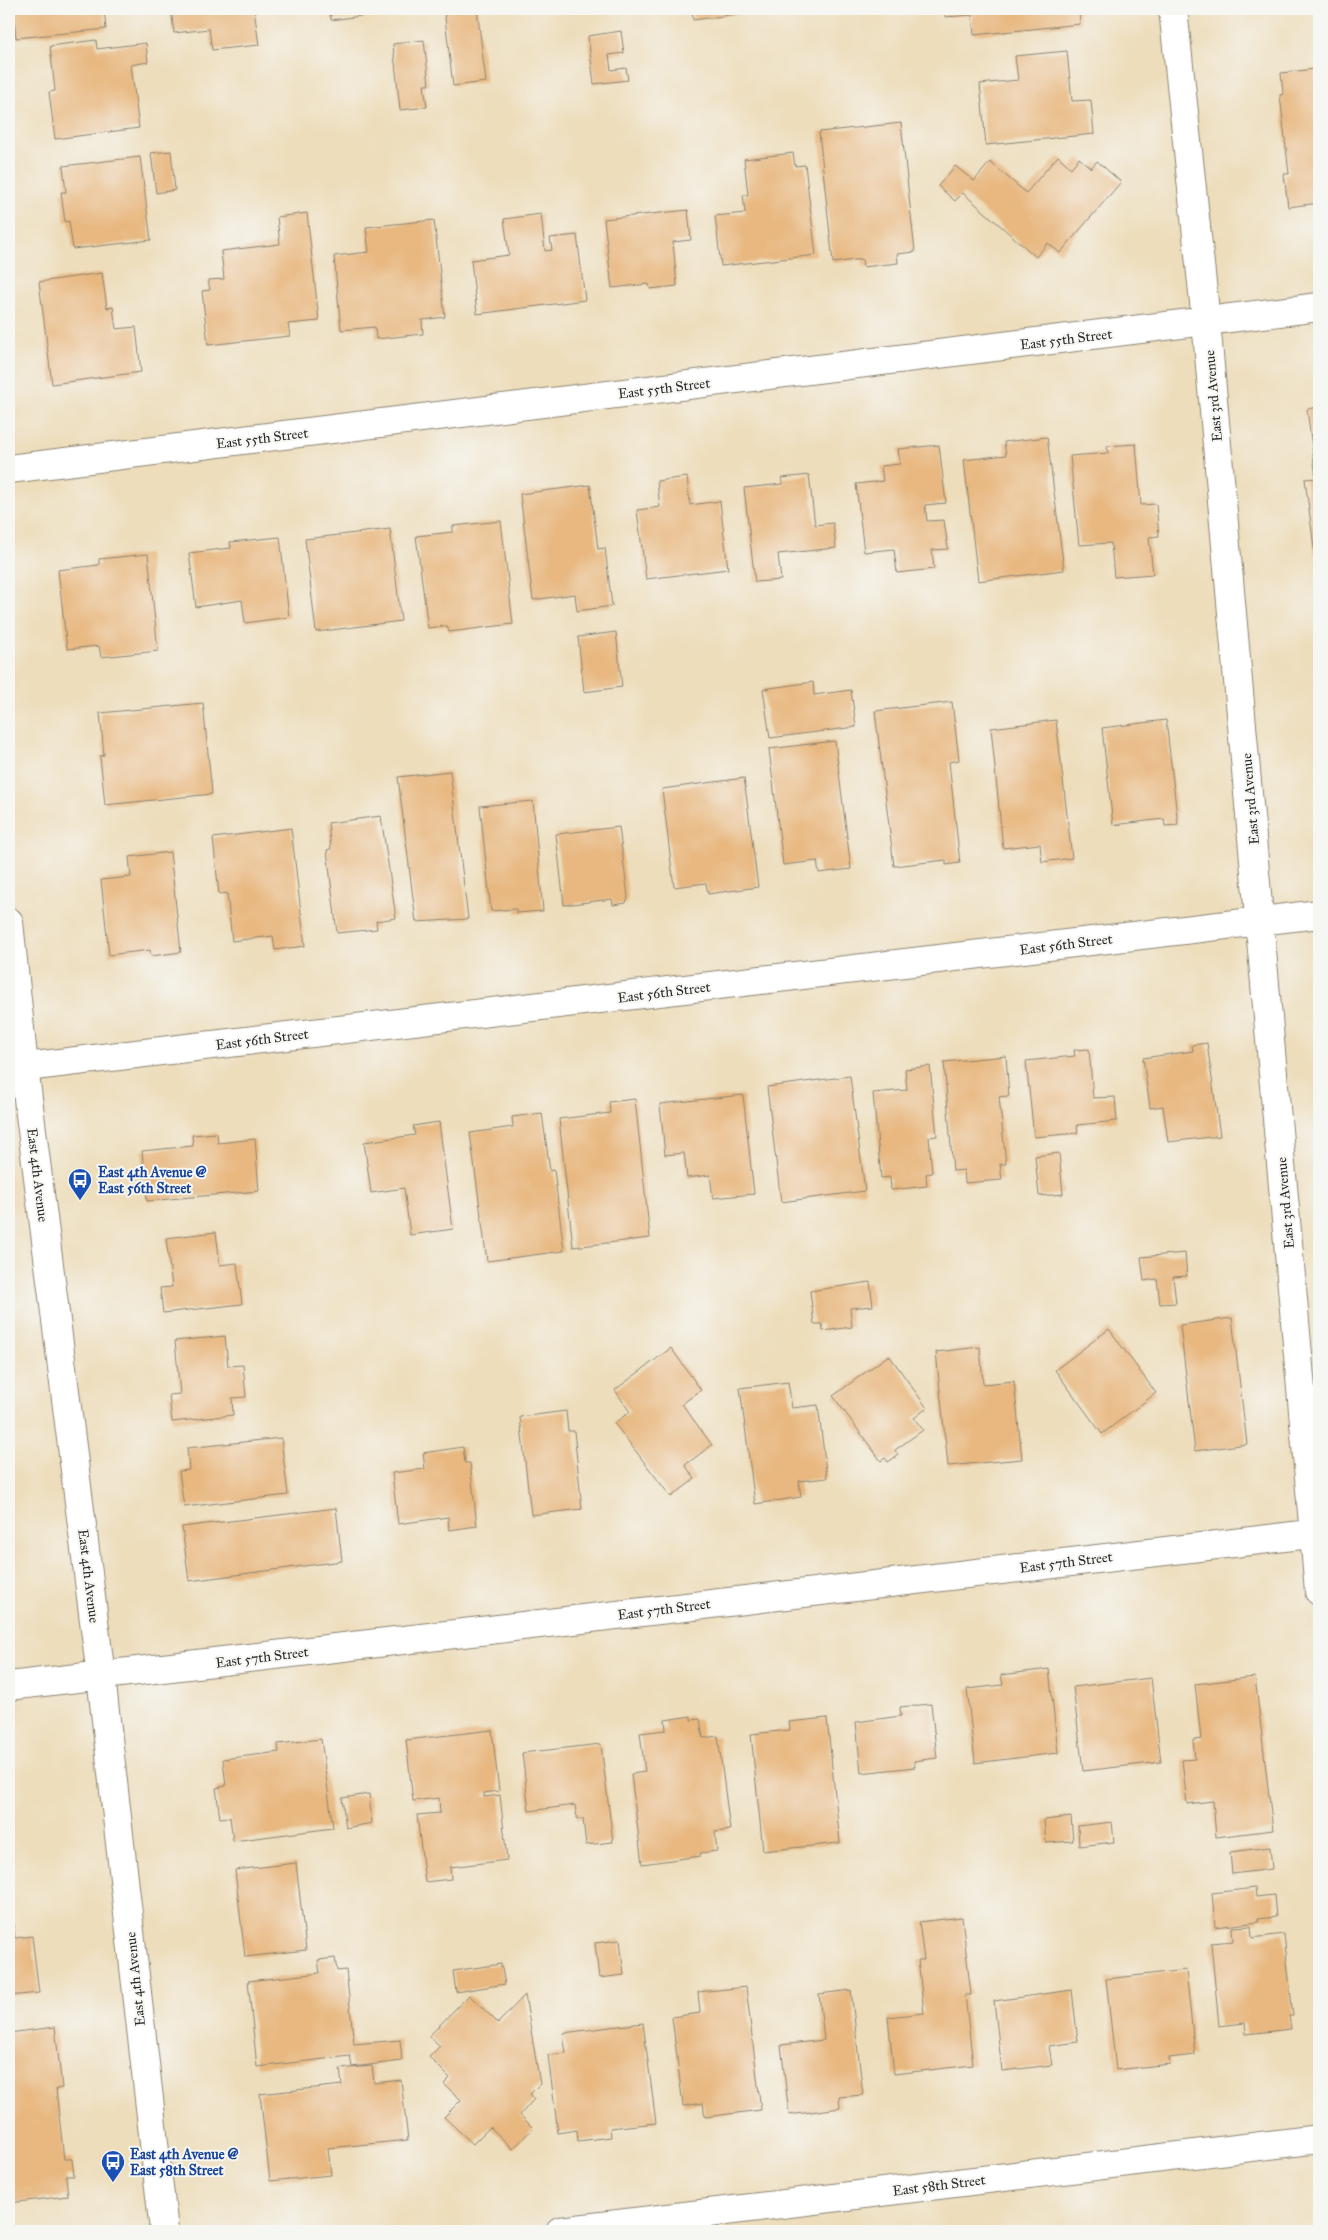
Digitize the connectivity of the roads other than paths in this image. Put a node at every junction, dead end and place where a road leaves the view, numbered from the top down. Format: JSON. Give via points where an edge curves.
{"nodes":[{"id":1,"x":1173,"y":9,"type":"edge"},
{"id":2,"x":1319,"y":307,"type":"edge"},
{"id":3,"x":1206,"y":321,"type":"junction"},
{"id":4,"x":9,"y":469,"type":"edge"},
{"id":5,"x":1319,"y":914,"type":"edge"},
{"id":6,"x":1261,"y":921,"type":"junction"},
{"id":7,"x":9,"y":922,"type":"edge"},
{"id":8,"x":16,"y":1068,"type":"edge"},
{"id":9,"x":1316,"y":1533,"type":"edge"},
{"id":10,"x":1319,"y":1591,"type":"edge"},
{"id":11,"x":101,"y":1676,"type":"junction"},
{"id":12,"x":9,"y":1686,"type":"edge"},
{"id":13,"x":1319,"y":2139,"type":"edge"},
{"id":14,"x":164,"y":2231,"type":"edge"},
{"id":15,"x":560,"y":2231,"type":"edge"}],
"edges":[{"from":1,"to":3,"type":"street","name":"East 3rd Avenue"},
{"from":2,"to":3,"type":"street","name":"East 55th Street"},
{"from":3,"to":4,"type":"street","name":"East 55th Street"},
{"from":3,"to":6,"type":"street","name":"East 3rd Avenue"},
{"from":5,"to":6,"type":"street","name":"East 56th Street"},
{"from":6,"to":8,"type":"street","name":"East 56th Street"},
{"from":6,"to":9,"type":"street","name":"East 3rd Avenue"},
{"from":7,"to":8,"type":"street","name":"East 4th Avenue"},
{"from":8,"to":11,"type":"street","name":"East 4th Avenue"},
{"from":9,"to":10,"type":"street","name":"East 3rd Avenue"},
{"from":9,"to":11,"type":"street","name":"East 57th Street"},
{"from":11,"to":12,"type":"street","name":"East 57th Street"},
{"from":11,"to":14,"type":"street","name":"East 4th Avenue"},
{"from":13,"to":15,"type":"street","name":"East 58th Street"}]}
